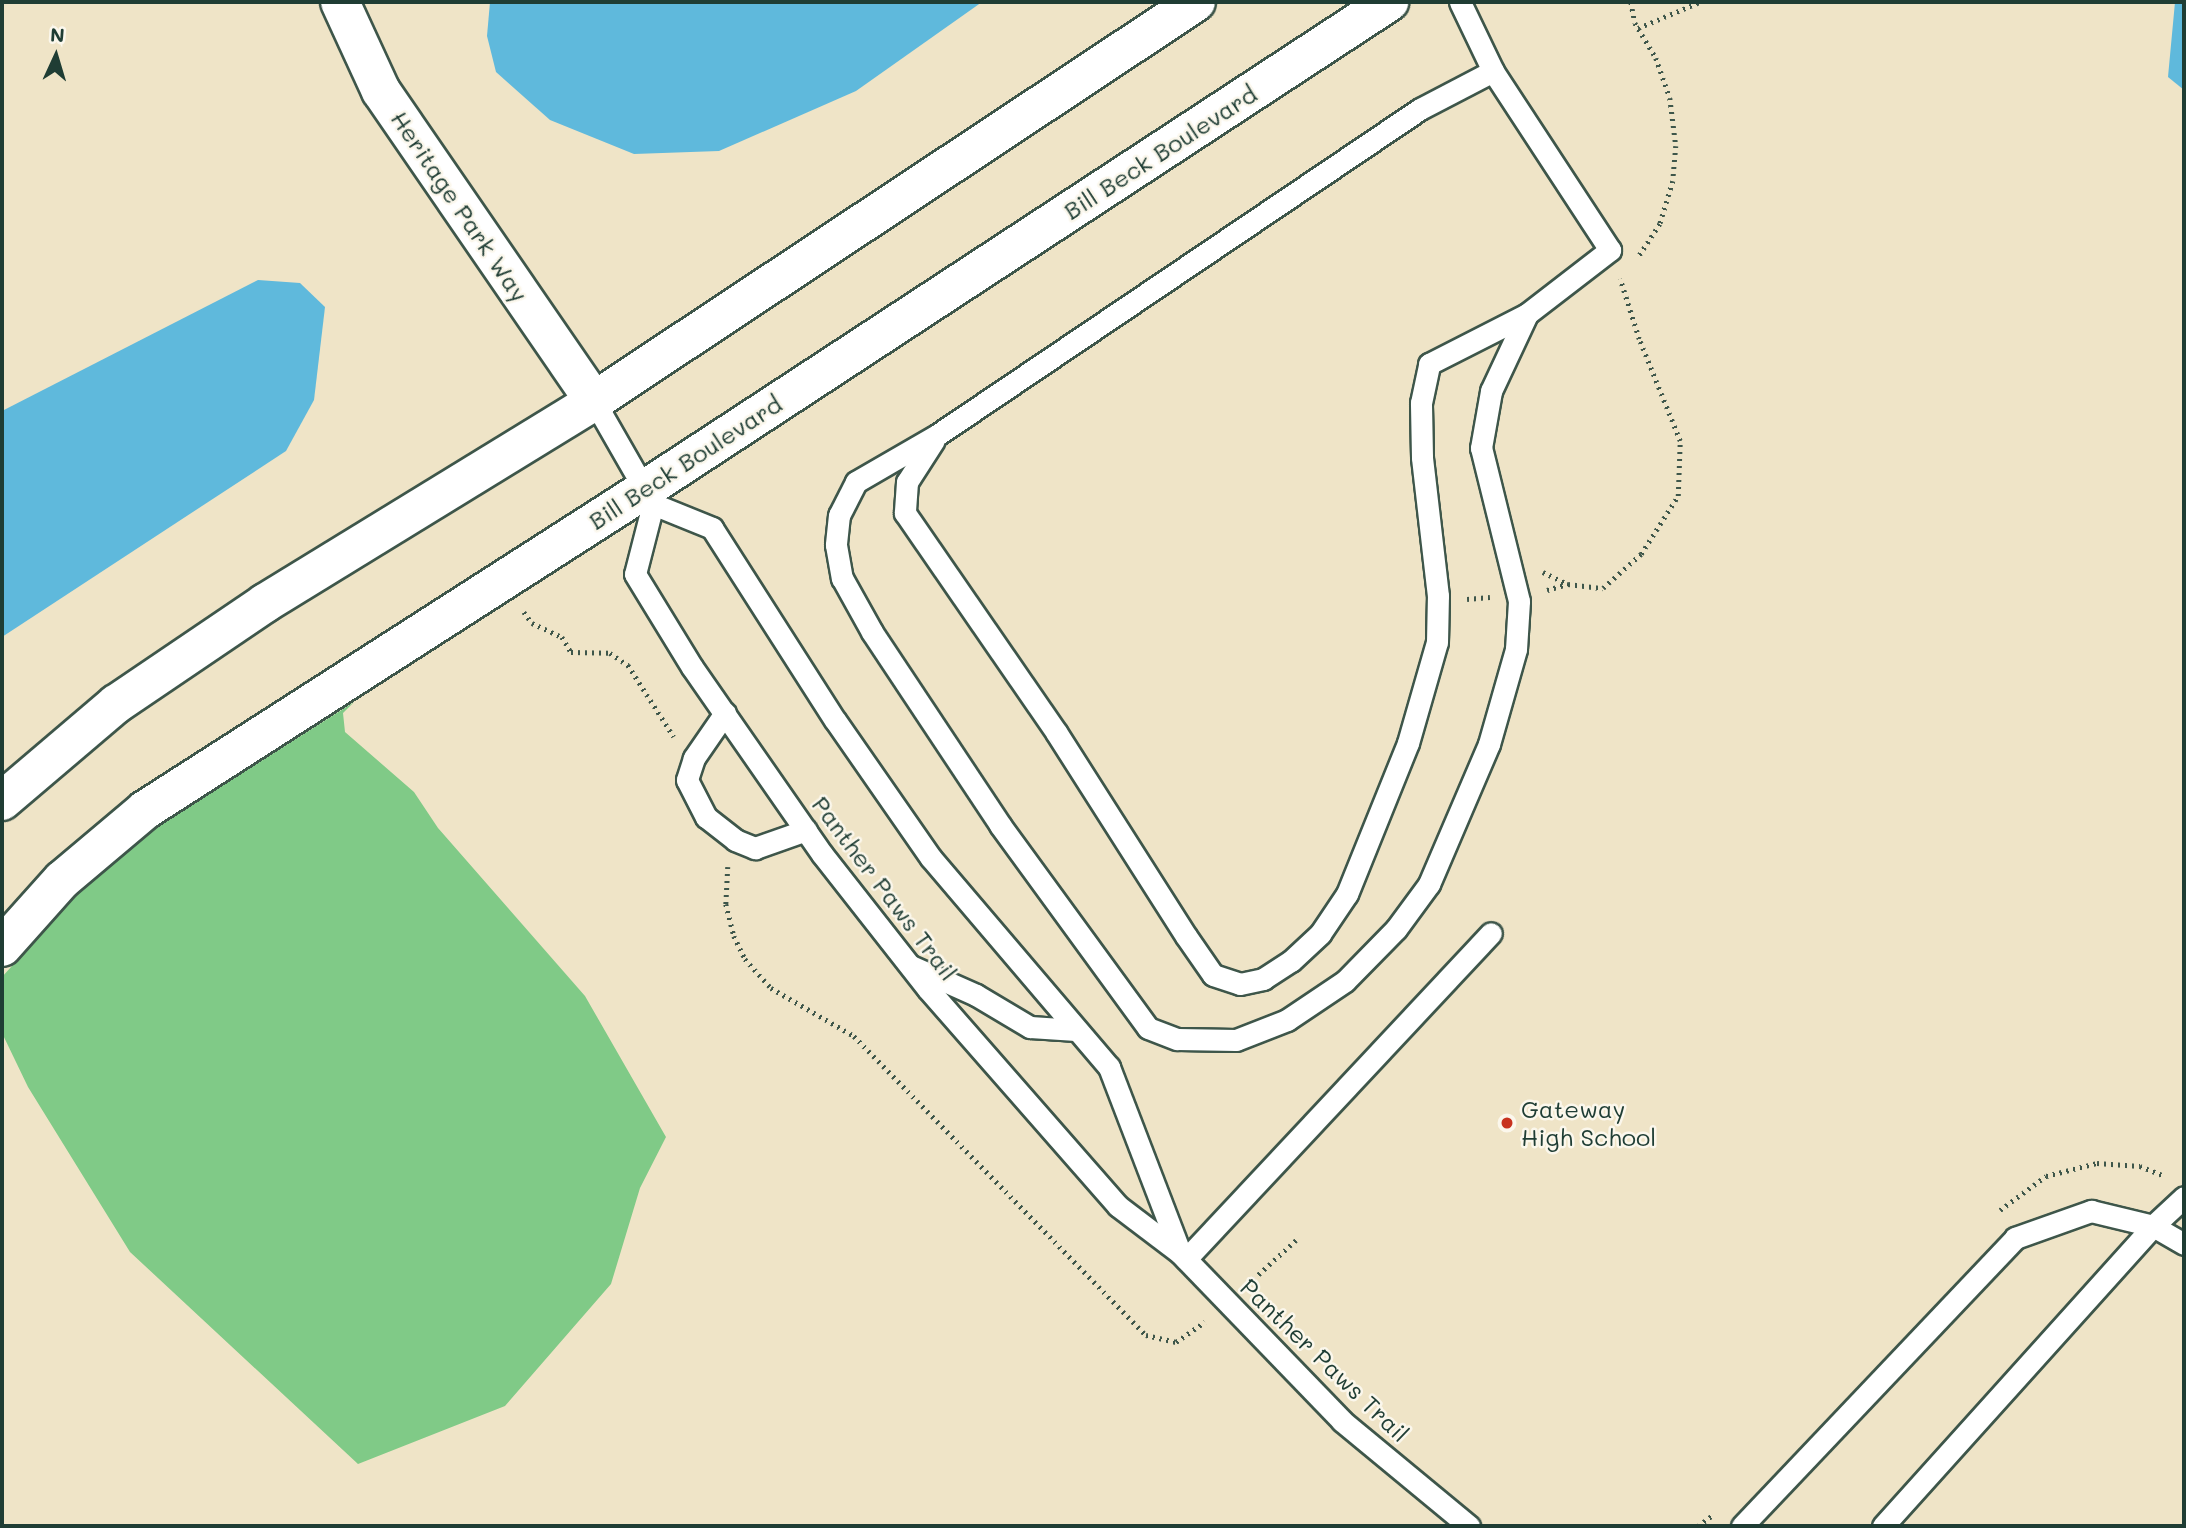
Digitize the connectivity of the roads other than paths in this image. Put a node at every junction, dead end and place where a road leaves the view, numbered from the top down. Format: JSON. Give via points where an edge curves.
{"nodes":[{"id":1,"x":340,"y":2,"type":"edge"},
{"id":2,"x":1196,"y":2,"type":"edge"},
{"id":3,"x":1390,"y":2,"type":"edge"},
{"id":4,"x":1460,"y":2,"type":"edge"},
{"id":5,"x":1493,"y":71,"type":"junction"},
{"id":6,"x":1527,"y":313,"type":"junction"},
{"id":7,"x":594,"y":401,"type":"junction"},
{"id":8,"x":937,"y":435,"type":"junction"},
{"id":9,"x":649,"y":497,"type":"junction"},
{"id":10,"x":724,"y":713,"type":"junction"},
{"id":11,"x":2,"y":801,"type":"edge"},
{"id":12,"x":806,"y":830,"type":"junction"},
{"id":13,"x":1491,"y":933,"type":"dead end"},
{"id":14,"x":2,"y":947,"type":"edge"},
{"id":15,"x":910,"y":966,"type":"junction"},
{"id":16,"x":1076,"y":1030,"type":"junction"},
{"id":17,"x":2184,"y":1197,"type":"edge"},
{"id":18,"x":2153,"y":1226,"type":"junction"},
{"id":19,"x":2184,"y":1244,"type":"edge"},
{"id":20,"x":1183,"y":1256,"type":"junction"},
{"id":21,"x":1469,"y":1526,"type":"edge"},
{"id":22,"x":1742,"y":1526,"type":"edge"},
{"id":23,"x":1883,"y":1526,"type":"edge"}],
"edges":[{"from":1,"to":7,"type":"street","name":"Heritage Park Way","via":[[381,91]]},
{"from":2,"to":7,"type":"street"},
{"from":3,"to":9,"type":"street","name":"Bill Beck Boulevard"},
{"from":4,"to":5,"type":"lane"},
{"from":5,"to":6,"type":"lane","via":[[1610,250]]},
{"from":5,"to":8,"type":"lane","via":[[1406,118]]},
{"from":6,"to":8,"type":"lane","via":[[1429,364],[1421,403],[1422,457],[1438,596],[1437,642],[1422,697],[1347,894],[1320,934],[1291,961],[1263,979],[1240,984],[1213,975],[1056,732],[916,534],[905,513],[907,482]]},
{"from":6,"to":8,"type":"lane","via":[[1491,391],[1481,448],[1518,601],[1516,649],[1489,744],[1429,884],[1396,929],[1346,981],[1287,1020],[1236,1040],[1177,1039],[1148,1028],[1000,825],[872,632],[842,578],[836,545],[839,515],[856,482]]},
{"from":7,"to":9,"type":"lane"},
{"from":7,"to":11,"type":"street","via":[[265,603],[128,696]]},
{"from":9,"to":10,"type":"lane","name":"Panther Paws Trail","via":[[635,574]]},
{"from":9,"to":14,"type":"street","name":"Bill Beck Boulevard","via":[[145,810],[62,880]]},
{"from":9,"to":16,"type":"lane","name":"Panther Paws Trail","via":[[712,528],[835,720],[931,858]]},
{"from":10,"to":12,"type":"lane","name":"Panther Paws Trail"},
{"from":10,"to":12,"type":"lane","via":[[694,758],[687,780],[706,817],[755,848]]},
{"from":12,"to":15,"type":"lane","name":"Panther Paws Trail"},
{"from":13,"to":20,"type":"lane"},
{"from":15,"to":16,"type":"lane","via":[[976,995],[1030,1027]]},
{"from":15,"to":20,"type":"lane","name":"Panther Paws Trail","via":[[1118,1206]]},
{"from":16,"to":20,"type":"lane","name":"Panther Paws Trail","via":[[1109,1067]]},
{"from":17,"to":18,"type":"lane"},
{"from":18,"to":19,"type":"lane"},
{"from":18,"to":22,"type":"lane","via":[[2091,1211],[2015,1238]]},
{"from":18,"to":23,"type":"lane"},
{"from":20,"to":21,"type":"lane","name":"Panther Paws Trail","via":[[1342,1421]]}]}
